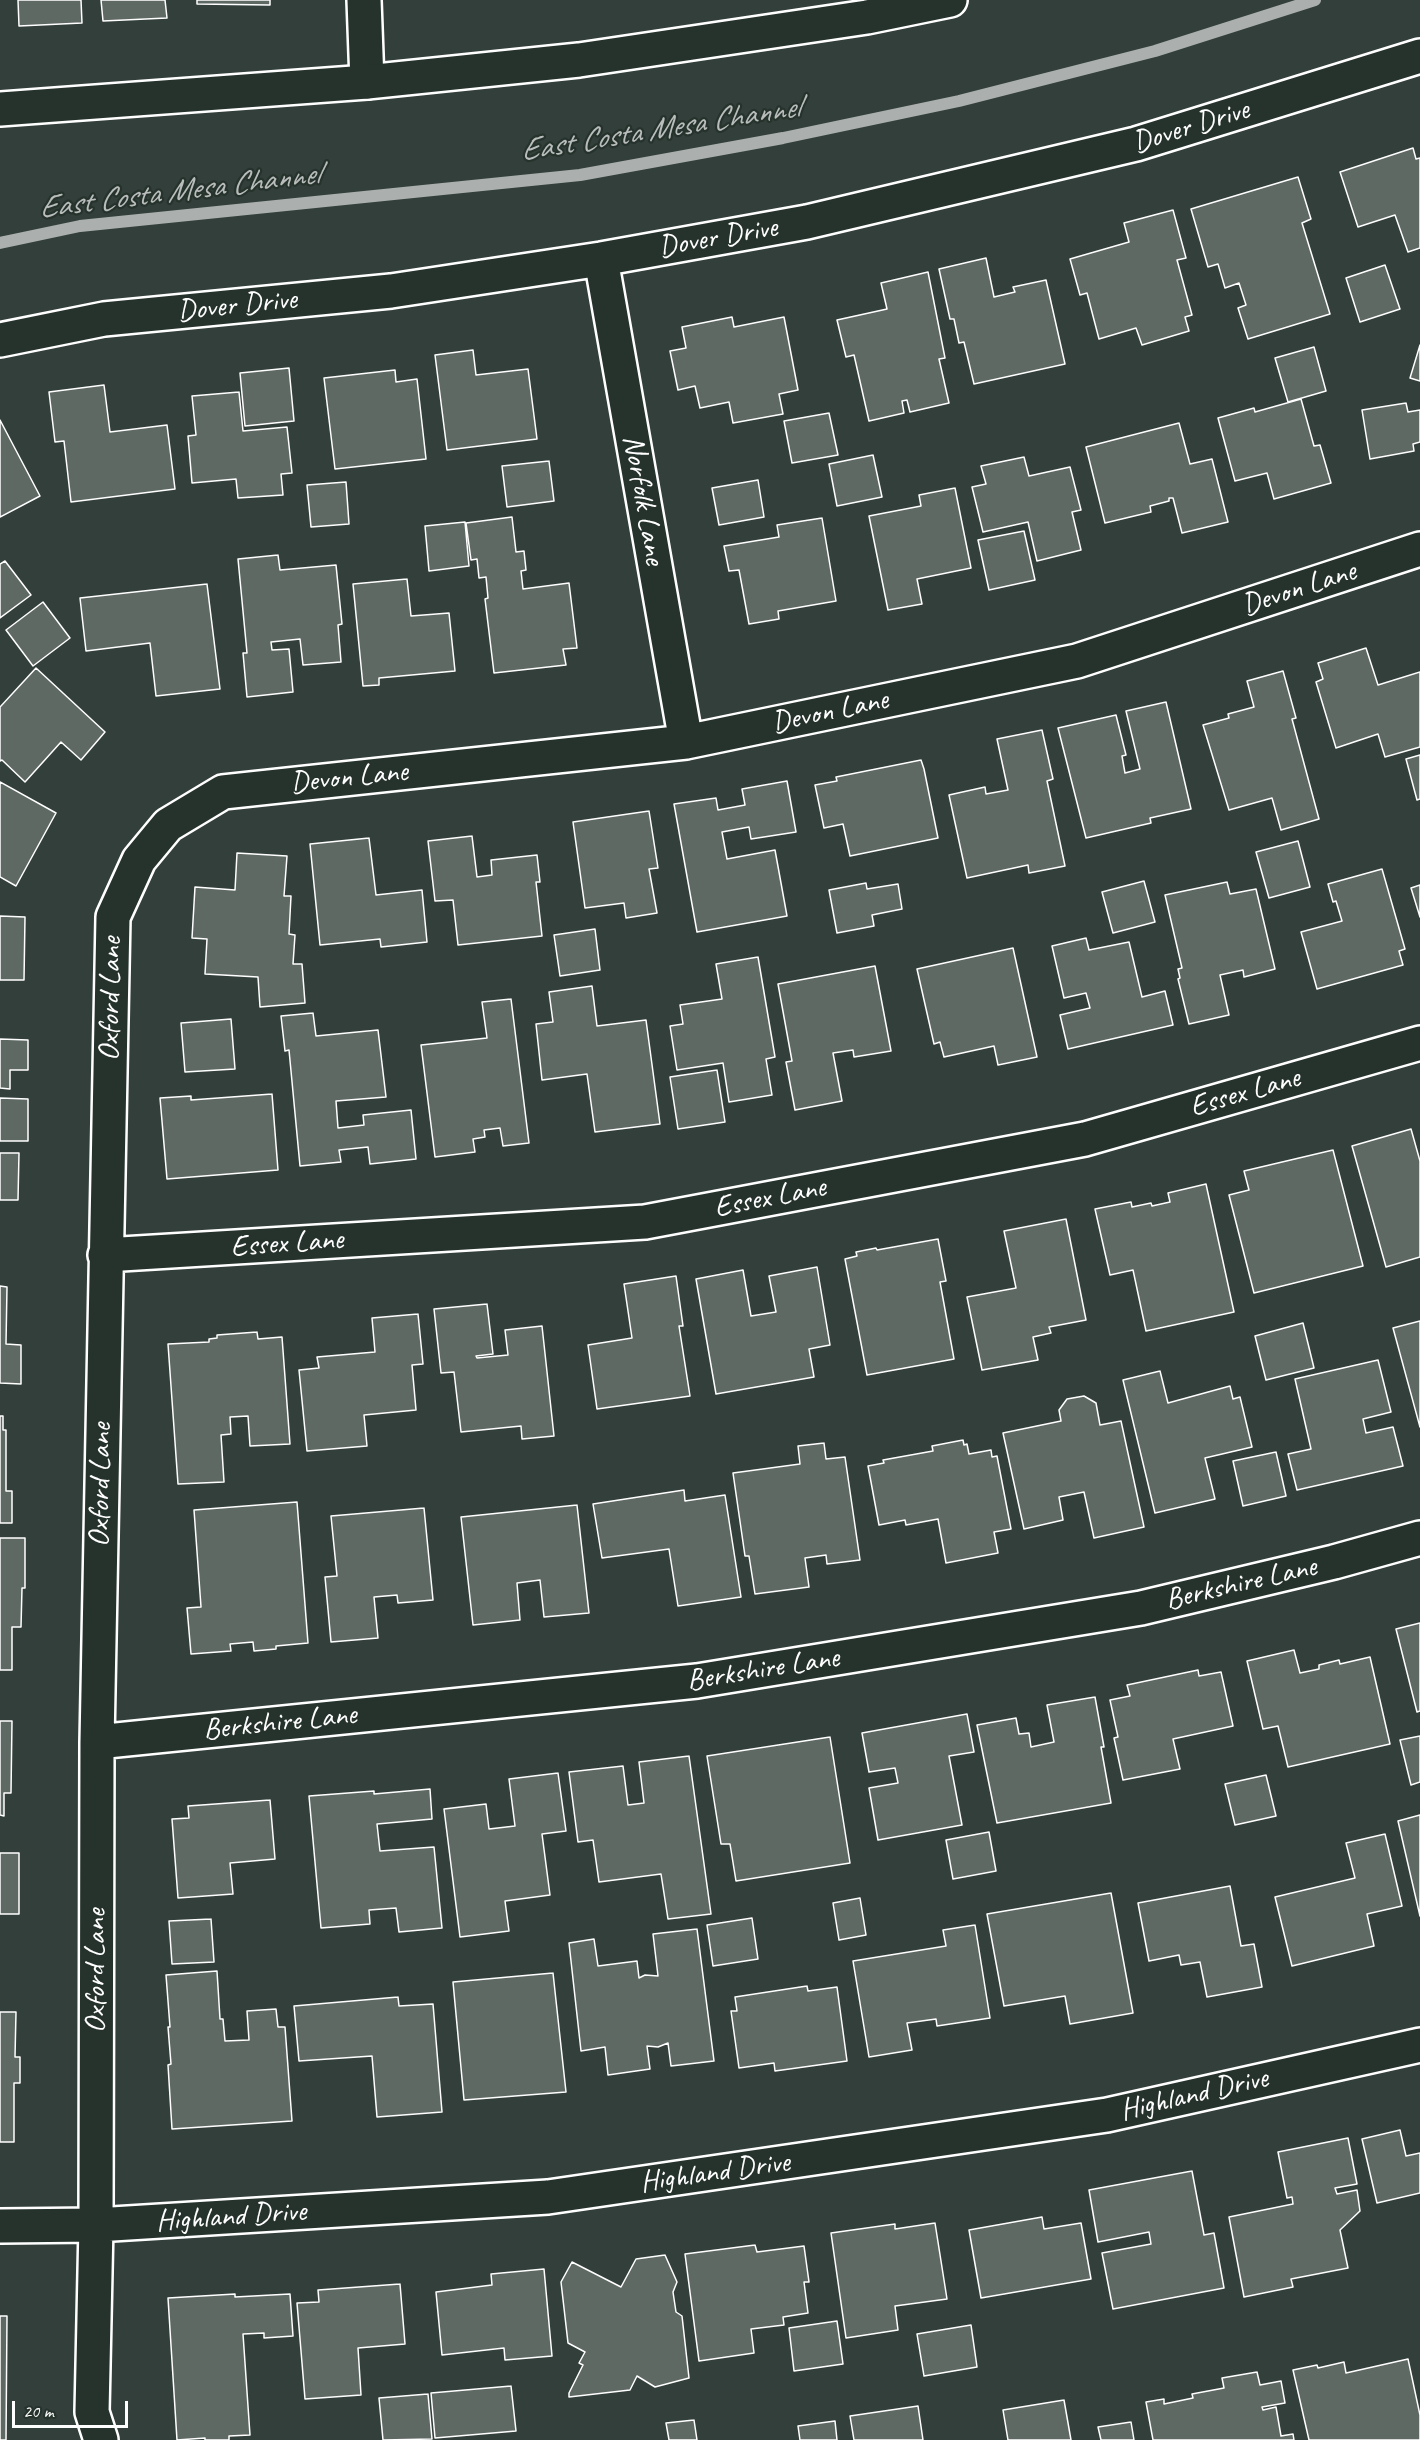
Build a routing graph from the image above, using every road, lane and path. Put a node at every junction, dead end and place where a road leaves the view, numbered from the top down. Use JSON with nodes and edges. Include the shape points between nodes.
{"nodes":[{"id":1,"x":364,"y":0,"type":"edge"},
{"id":2,"x":950,"y":0,"type":"edge"},
{"id":3,"x":866,"y":9,"type":"edge"},
{"id":4,"x":1420,"y":56,"type":"edge"},
{"id":5,"x":367,"y":82,"type":"junction"},
{"id":6,"x":0,"y":109,"type":"edge"},
{"id":7,"x":601,"y":258,"type":"junction"},
{"id":8,"x":0,"y":340,"type":"edge"},
{"id":9,"x":1420,"y":549,"type":"edge"},
{"id":10,"x":686,"y":742,"type":"junction"},
{"id":11,"x":223,"y":792,"type":"joint"},
{"id":12,"x":1420,"y":1043,"type":"edge"},
{"id":13,"x":105,"y":1255,"type":"junction"},
{"id":14,"x":1420,"y":1538,"type":"edge"},
{"id":15,"x":97,"y":1742,"type":"junction"},
{"id":16,"x":1420,"y":2045,"type":"edge"},
{"id":17,"x":96,"y":2225,"type":"junction"},
{"id":18,"x":0,"y":2226,"type":"edge"},
{"id":19,"x":101,"y":2440,"type":"edge"}],
"edges":[{"from":1,"to":5,"type":"street"},
{"from":2,"to":3,"type":"street"},
{"from":3,"to":5,"type":"street","via":[[579,60]]},
{"from":4,"to":7,"type":"street","name":"Dover Drive","via":[[1136,144],[807,222]]},
{"from":5,"to":6,"type":"street"},
{"from":7,"to":8,"type":"street","name":"Dover Drive","via":[[391,291],[104,319]]},
{"from":7,"to":10,"type":"street","name":"Norfolk Lane"},
{"from":9,"to":10,"type":"street","name":"Devon Lane","via":[[1077,662]]},
{"from":10,"to":11,"type":"street","name":"Devon Lane"},
{"from":11,"to":13,"type":"street","name":"Oxford Lane","via":[[168,825],[140,860],[113,917]]},
{"from":12,"to":13,"type":"street","name":"Essex Lane","via":[[1084,1139],[645,1222]]},
{"from":13,"to":15,"type":"street","name":"Oxford Lane"},
{"from":14,"to":15,"type":"street","name":"Berkshire Lane","via":[[1141,1608],[697,1681]]},
{"from":15,"to":17,"type":"street","name":"Oxford Lane"},
{"from":16,"to":17,"type":"street","name":"Highland Drive","via":[[1107,2115],[548,2197]]},
{"from":17,"to":18,"type":"street","name":"Highland Drive"},
{"from":17,"to":19,"type":"street","name":"Oxford Lane","via":[[92,2412]]}]}
